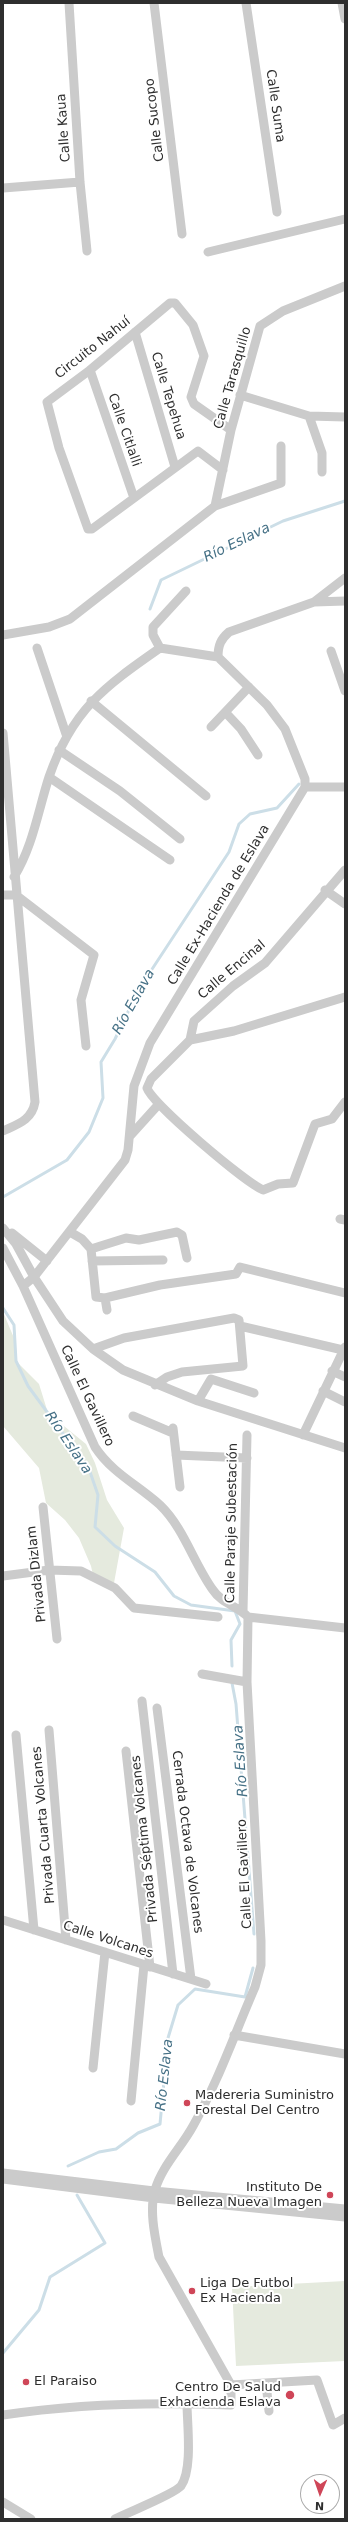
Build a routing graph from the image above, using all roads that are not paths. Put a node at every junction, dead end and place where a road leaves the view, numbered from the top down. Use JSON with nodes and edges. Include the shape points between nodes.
{"nodes":[{"id":1,"x":69,"y":3,"type":"edge"},
{"id":2,"x":154,"y":3,"type":"edge"},
{"id":3,"x":246,"y":3,"type":"edge"},
{"id":4,"x":342,"y":3,"type":"edge"},
{"id":5,"x":345,"y":19,"type":"edge"},
{"id":6,"x":80,"y":182,"type":"junction"},
{"id":7,"x":3,"y":188,"type":"edge"},
{"id":8,"x":277,"y":212,"type":"dead end"},
{"id":9,"x":345,"y":219,"type":"edge"},
{"id":10,"x":182,"y":234,"type":"dead end"},
{"id":11,"x":87,"y":251,"type":"dead end"},
{"id":12,"x":208,"y":252,"type":"dead end"},
{"id":13,"x":345,"y":286,"type":"edge"},
{"id":14,"x":135,"y":332,"type":"junction"},
{"id":15,"x":90,"y":370,"type":"junction"},
{"id":16,"x":240,"y":396,"type":"junction"},
{"id":17,"x":308,"y":416,"type":"junction"},
{"id":18,"x":345,"y":417,"type":"edge"},
{"id":19,"x":231,"y":430,"type":"junction"},
{"id":20,"x":281,"y":446,"type":"dead end"},
{"id":21,"x":175,"y":467,"type":"junction"},
{"id":22,"x":223,"y":470,"type":"junction"},
{"id":23,"x":322,"y":472,"type":"dead end"},
{"id":24,"x":134,"y":498,"type":"junction"},
{"id":25,"x":215,"y":506,"type":"junction"},
{"id":26,"x":345,"y":578,"type":"edge"},
{"id":27,"x":186,"y":591,"type":"dead end"},
{"id":28,"x":345,"y":601,"type":"edge"},
{"id":29,"x":314,"y":602,"type":"junction"},
{"id":30,"x":3,"y":635,"type":"edge"},
{"id":31,"x":37,"y":648,"type":"dead end"},
{"id":32,"x":160,"y":648,"type":"junction"},
{"id":33,"x":331,"y":651,"type":"dead end"},
{"id":34,"x":218,"y":657,"type":"junction"},
{"id":35,"x":249,"y":687,"type":"junction"},
{"id":36,"x":345,"y":692,"type":"edge"},
{"id":37,"x":91,"y":701,"type":"junction"},
{"id":38,"x":226,"y":713,"type":"junction"},
{"id":39,"x":211,"y":727,"type":"dead end"},
{"id":40,"x":3,"y":733,"type":"edge"},
{"id":41,"x":66,"y":734,"type":"junction"},
{"id":42,"x":59,"y":750,"type":"junction"},
{"id":43,"x":258,"y":755,"type":"dead end"},
{"id":44,"x":49,"y":777,"type":"junction"},
{"id":45,"x":305,"y":787,"type":"junction"},
{"id":46,"x":345,"y":787,"type":"edge"},
{"id":47,"x":206,"y":796,"type":"dead end"},
{"id":48,"x":180,"y":839,"type":"dead end"},
{"id":49,"x":170,"y":860,"type":"dead end"},
{"id":50,"x":345,"y":870,"type":"edge"},
{"id":51,"x":14,"y":877,"type":"junction"},
{"id":52,"x":325,"y":890,"type":"junction"},
{"id":53,"x":16,"y":895,"type":"junction"},
{"id":54,"x":3,"y":896,"type":"edge"},
{"id":55,"x":345,"y":904,"type":"edge"},
{"id":56,"x":345,"y":997,"type":"edge"},
{"id":57,"x":190,"y":1040,"type":"junction"},
{"id":58,"x":86,"y":1046,"type":"dead end"},
{"id":59,"x":345,"y":1102,"type":"edge"},
{"id":60,"x":158,"y":1105,"type":"junction"},
{"id":61,"x":3,"y":1131,"type":"edge"},
{"id":62,"x":130,"y":1136,"type":"junction"},
{"id":63,"x":3,"y":1227,"type":"edge"},
{"id":64,"x":70,"y":1232,"type":"junction"},
{"id":65,"x":3,"y":1248,"type":"edge"},
{"id":66,"x":91,"y":1248,"type":"junction"},
{"id":67,"x":187,"y":1258,"type":"dead end"},
{"id":68,"x":162,"y":1260,"type":"dead end"},
{"id":69,"x":47,"y":1261,"type":"junction"},
{"id":70,"x":92,"y":1261,"type":"junction"},
{"id":71,"x":34,"y":1277,"type":"junction"},
{"id":72,"x":23,"y":1286,"type":"junction"},
{"id":73,"x":345,"y":1293,"type":"edge"},
{"id":74,"x":105,"y":1298,"type":"junction"},
{"id":75,"x":107,"y":1310,"type":"dead end"},
{"id":76,"x":240,"y":1324,"type":"junction"},
{"id":77,"x":344,"y":1348,"type":"edge"},
{"id":78,"x":93,"y":1349,"type":"junction"},
{"id":79,"x":332,"y":1371,"type":"junction"},
{"id":80,"x":345,"y":1377,"type":"edge"},
{"id":81,"x":155,"y":1385,"type":"junction"},
{"id":82,"x":323,"y":1391,"type":"junction"},
{"id":83,"x":254,"y":1393,"type":"dead end"},
{"id":84,"x":198,"y":1401,"type":"junction"},
{"id":85,"x":345,"y":1402,"type":"edge"},
{"id":86,"x":133,"y":1416,"type":"dead end"},
{"id":87,"x":247,"y":1435,"type":"dead end"},
{"id":88,"x":303,"y":1435,"type":"junction"},
{"id":89,"x":345,"y":1448,"type":"edge"},
{"id":90,"x":176,"y":1456,"type":"junction"},
{"id":91,"x":247,"y":1458,"type":"junction"},
{"id":92,"x":180,"y":1487,"type":"dead end"},
{"id":93,"x":43,"y":1507,"type":"dead end"},
{"id":94,"x":49,"y":1570,"type":"junction"},
{"id":95,"x":3,"y":1576,"type":"edge"},
{"id":96,"x":246,"y":1614,"type":"junction"},
{"id":97,"x":218,"y":1617,"type":"dead end"},
{"id":98,"x":345,"y":1628,"type":"edge"},
{"id":99,"x":57,"y":1639,"type":"dead end"},
{"id":100,"x":202,"y":1674,"type":"dead end"},
{"id":101,"x":247,"y":1682,"type":"junction"},
{"id":102,"x":142,"y":1701,"type":"dead end"},
{"id":103,"x":156,"y":1708,"type":"dead end"},
{"id":104,"x":49,"y":1730,"type":"dead end"},
{"id":105,"x":16,"y":1735,"type":"dead end"},
{"id":106,"x":126,"y":1751,"type":"dead end"},
{"id":107,"x":3,"y":1920,"type":"edge"},
{"id":108,"x":34,"y":1930,"type":"junction"},
{"id":109,"x":66,"y":1940,"type":"junction"},
{"id":110,"x":105,"y":1952,"type":"junction"},
{"id":111,"x":147,"y":1966,"type":"junction"},
{"id":112,"x":173,"y":1974,"type":"junction"},
{"id":113,"x":191,"y":1980,"type":"junction"},
{"id":114,"x":206,"y":1984,"type":"dead end"},
{"id":115,"x":234,"y":2036,"type":"junction"},
{"id":116,"x":345,"y":2054,"type":"edge"},
{"id":117,"x":93,"y":2068,"type":"dead end"},
{"id":118,"x":131,"y":2101,"type":"dead end"},
{"id":119,"x":3,"y":2173,"type":"edge"},
{"id":120,"x":3,"y":2180,"type":"edge"},
{"id":121,"x":154,"y":2195,"type":"junction"},
{"id":122,"x":345,"y":2210,"type":"edge"},
{"id":123,"x":345,"y":2217,"type":"edge"},
{"id":124,"x":266,"y":2383,"type":"junction"},
{"id":125,"x":231,"y":2386,"type":"junction"},
{"id":126,"x":187,"y":2403,"type":"junction"},
{"id":127,"x":269,"y":2411,"type":"dead end"},
{"id":128,"x":3,"y":2415,"type":"edge"},
{"id":129,"x":345,"y":2418,"type":"edge"},
{"id":130,"x":3,"y":2502,"type":"edge"},
{"id":131,"x":31,"y":2519,"type":"edge"},
{"id":132,"x":115,"y":2519,"type":"edge"}],
"edges":[{"from":1,"to":6,"type":"street","name":"Calle Kaua"},
{"from":2,"to":10,"type":"street","name":"Calle Sucopo"},
{"from":3,"to":8,"type":"street","name":"Calle Suma"},
{"from":4,"to":5,"type":"street"},
{"from":6,"to":7,"type":"street"},
{"from":6,"to":11,"type":"street","name":"Calle Kaua"},
{"from":9,"to":12,"type":"street"},
{"from":13,"to":16,"type":"street","name":"Calle Tarasquillo","via":[[283,311],[260,326]]},
{"from":14,"to":15,"type":"street","name":"Circuito Nahuí"},
{"from":14,"to":19,"type":"street","name":"Circuito Nahuí","via":[[170,303],[179,306],[193,325],[204,356],[191,397],[194,404]]},
{"from":14,"to":21,"type":"street","name":"Calle Tepehua"},
{"from":15,"to":24,"type":"street","name":"Calle Citlalli"},
{"from":15,"to":24,"type":"street","name":"Circuito Nahuí","via":[[49,398],[46,406],[88,529],[92,529]]},
{"from":16,"to":17,"type":"street"},
{"from":16,"to":19,"type":"street","name":"Calle Tarasquillo"},
{"from":17,"to":18,"type":"street"},
{"from":17,"to":23,"type":"street","via":[[322,452]]},
{"from":19,"to":22,"type":"street","name":"Calle Tarasquillo"},
{"from":20,"to":25,"type":"street","via":[[281,483]]},
{"from":21,"to":22,"type":"street","name":"Circuito Nahuí","via":[[198,451]]},
{"from":21,"to":24,"type":"street","name":"Circuito Nahuí"},
{"from":22,"to":25,"type":"street","name":"Calle Tarasquillo"},
{"from":25,"to":30,"type":"street","via":[[70,619],[49,627]]},
{"from":26,"to":29,"type":"street"},
{"from":27,"to":32,"type":"street","via":[[153,627],[153,635]]},
{"from":28,"to":29,"type":"street"},
{"from":29,"to":34,"type":"street","via":[[230,632],[222,638]]},
{"from":31,"to":41,"type":"street"},
{"from":32,"to":34,"type":"street"},
{"from":32,"to":37,"type":"street","via":[[120,676]]},
{"from":33,"to":36,"type":"street"},
{"from":34,"to":35,"type":"street"},
{"from":35,"to":38,"type":"street"},
{"from":35,"to":45,"type":"street","via":[[285,729],[305,779]]},
{"from":37,"to":41,"type":"street"},
{"from":37,"to":47,"type":"street"},
{"from":38,"to":39,"type":"street"},
{"from":38,"to":43,"type":"street"},
{"from":40,"to":51,"type":"street"},
{"from":41,"to":42,"type":"street"},
{"from":42,"to":44,"type":"street"},
{"from":42,"to":48,"type":"street","via":[[120,791]]},
{"from":44,"to":49,"type":"street"},
{"from":44,"to":51,"type":"street","via":[[25,860]]},
{"from":45,"to":46,"type":"street"},
{"from":45,"to":62,"type":"street","name":"Calle Ex-Hacienda de Eslava","via":[[150,1043],[134,1086]]},
{"from":50,"to":52,"type":"street","name":"Calle Encinal"},
{"from":51,"to":53,"type":"street"},
{"from":52,"to":55,"type":"street"},
{"from":52,"to":57,"type":"street","name":"Calle Encinal","via":[[265,963],[233,986],[194,1021]]},
{"from":53,"to":54,"type":"street"},
{"from":53,"to":58,"type":"street","via":[[94,955],[81,1000]]},
{"from":53,"to":61,"type":"street","via":[[35,1102],[28,1119]]},
{"from":56,"to":57,"type":"street","via":[[234,1031]]},
{"from":57,"to":60,"type":"street","via":[[148,1083],[149,1093]]},
{"from":59,"to":60,"type":"street","via":[[334,1118],[315,1124],[293,1183],[278,1184],[263,1190],[198,1140]]},
{"from":60,"to":62,"type":"street"},
{"from":62,"to":64,"type":"street","name":"Calle Ex-Hacienda de Eslava","via":[[125,1160]]},
{"from":63,"to":69,"type":"street"},
{"from":63,"to":71,"type":"street","via":[[16,1244]]},
{"from":64,"to":66,"type":"street"},
{"from":64,"to":69,"type":"street","name":"Calle Ex-Hacienda de Eslava"},
{"from":65,"to":72,"type":"street","name":"Calle El Gavillero"},
{"from":66,"to":67,"type":"street","via":[[126,1238],[139,1240],[177,1232],[182,1235]]},
{"from":66,"to":70,"type":"street"},
{"from":68,"to":70,"type":"street"},
{"from":69,"to":71,"type":"street","name":"Calle Ex-Hacienda de Eslava"},
{"from":70,"to":74,"type":"street","via":[[94,1295]]},
{"from":71,"to":72,"type":"street","name":"Calle Ex-Hacienda de Eslava"},
{"from":71,"to":78,"type":"street","via":[[63,1321]]},
{"from":72,"to":96,"type":"street","name":"Calle El Gavillero","via":[[92,1440],[104,1460],[114,1471],[160,1505],[172,1520],[214,1592],[226,1604]]},
{"from":73,"to":74,"type":"street","via":[[240,1267],[236,1274],[160,1285]]},
{"from":74,"to":75,"type":"street"},
{"from":76,"to":77,"type":"street"},
{"from":76,"to":78,"type":"street","via":[[234,1318],[131,1336]]},
{"from":76,"to":81,"type":"street","via":[[245,1364],[241,1368],[182,1372],[167,1377]]},
{"from":77,"to":79,"type":"street"},
{"from":78,"to":81,"type":"street","via":[[123,1370]]},
{"from":79,"to":80,"type":"street"},
{"from":79,"to":82,"type":"street"},
{"from":81,"to":84,"type":"street"},
{"from":82,"to":85,"type":"street"},
{"from":82,"to":88,"type":"street"},
{"from":83,"to":84,"type":"street","via":[[212,1379]]},
{"from":84,"to":88,"type":"street"},
{"from":86,"to":90,"type":"street","via":[[173,1431]]},
{"from":87,"to":91,"type":"street","name":"Calle Paraje Subestación"},
{"from":88,"to":89,"type":"street"},
{"from":90,"to":91,"type":"street"},
{"from":90,"to":92,"type":"street"},
{"from":91,"to":96,"type":"street","name":"Calle Paraje Subestación"},
{"from":93,"to":94,"type":"street","name":"Privada Dizlam"},
{"from":94,"to":95,"type":"street"},
{"from":94,"to":97,"type":"street","via":[[81,1571],[115,1588],[134,1608]]},
{"from":94,"to":99,"type":"street","name":"Privada Dizlam"},
{"from":96,"to":98,"type":"street"},
{"from":96,"to":101,"type":"street","name":"Calle El Gavillero"},
{"from":100,"to":101,"type":"street"},
{"from":101,"to":115,"type":"street","name":"Calle El Gavillero","via":[[260,1903],[261,1965],[255,1987]]},
{"from":102,"to":112,"type":"street","name":"Privada Séptima Volcanes"},
{"from":103,"to":113,"type":"street","name":"Cerrada Octava de Volcanes"},
{"from":104,"to":109,"type":"street","name":"Privada Cuarta Volcanes"},
{"from":105,"to":108,"type":"street"},
{"from":106,"to":111,"type":"street"},
{"from":107,"to":108,"type":"street","name":"Calle Volcanes"},
{"from":108,"to":109,"type":"street","name":"Calle Volcanes"},
{"from":109,"to":110,"type":"street","name":"Calle Volcanes"},
{"from":110,"to":111,"type":"street","name":"Calle Volcanes"},
{"from":110,"to":117,"type":"street"},
{"from":111,"to":112,"type":"street","name":"Calle Volcanes"},
{"from":111,"to":118,"type":"street"},
{"from":112,"to":113,"type":"street","name":"Calle Volcanes"},
{"from":113,"to":114,"type":"street","name":"Calle Volcanes"},
{"from":115,"to":116,"type":"street"},
{"from":115,"to":121,"type":"street","name":"Calle El Gavillero","via":[[194,2124],[167,2164]]},
{"from":119,"to":121,"type":"street"},
{"from":120,"to":121,"type":"street"},
{"from":121,"to":122,"type":"street"},
{"from":121,"to":123,"type":"street"},
{"from":121,"to":125,"type":"street","via":[[155,2237],[159,2257]]},
{"from":124,"to":125,"type":"street"},
{"from":124,"to":127,"type":"street"},
{"from":124,"to":129,"type":"street","via":[[317,2380],[333,2425]]},
{"from":125,"to":126,"type":"street","via":[[231,2405]]},
{"from":126,"to":128,"type":"street","via":[[36,2410]]},
{"from":126,"to":132,"type":"street","via":[[188,2456],[186,2476],[180,2486],[172,2493]]},
{"from":130,"to":131,"type":"street"}]}
